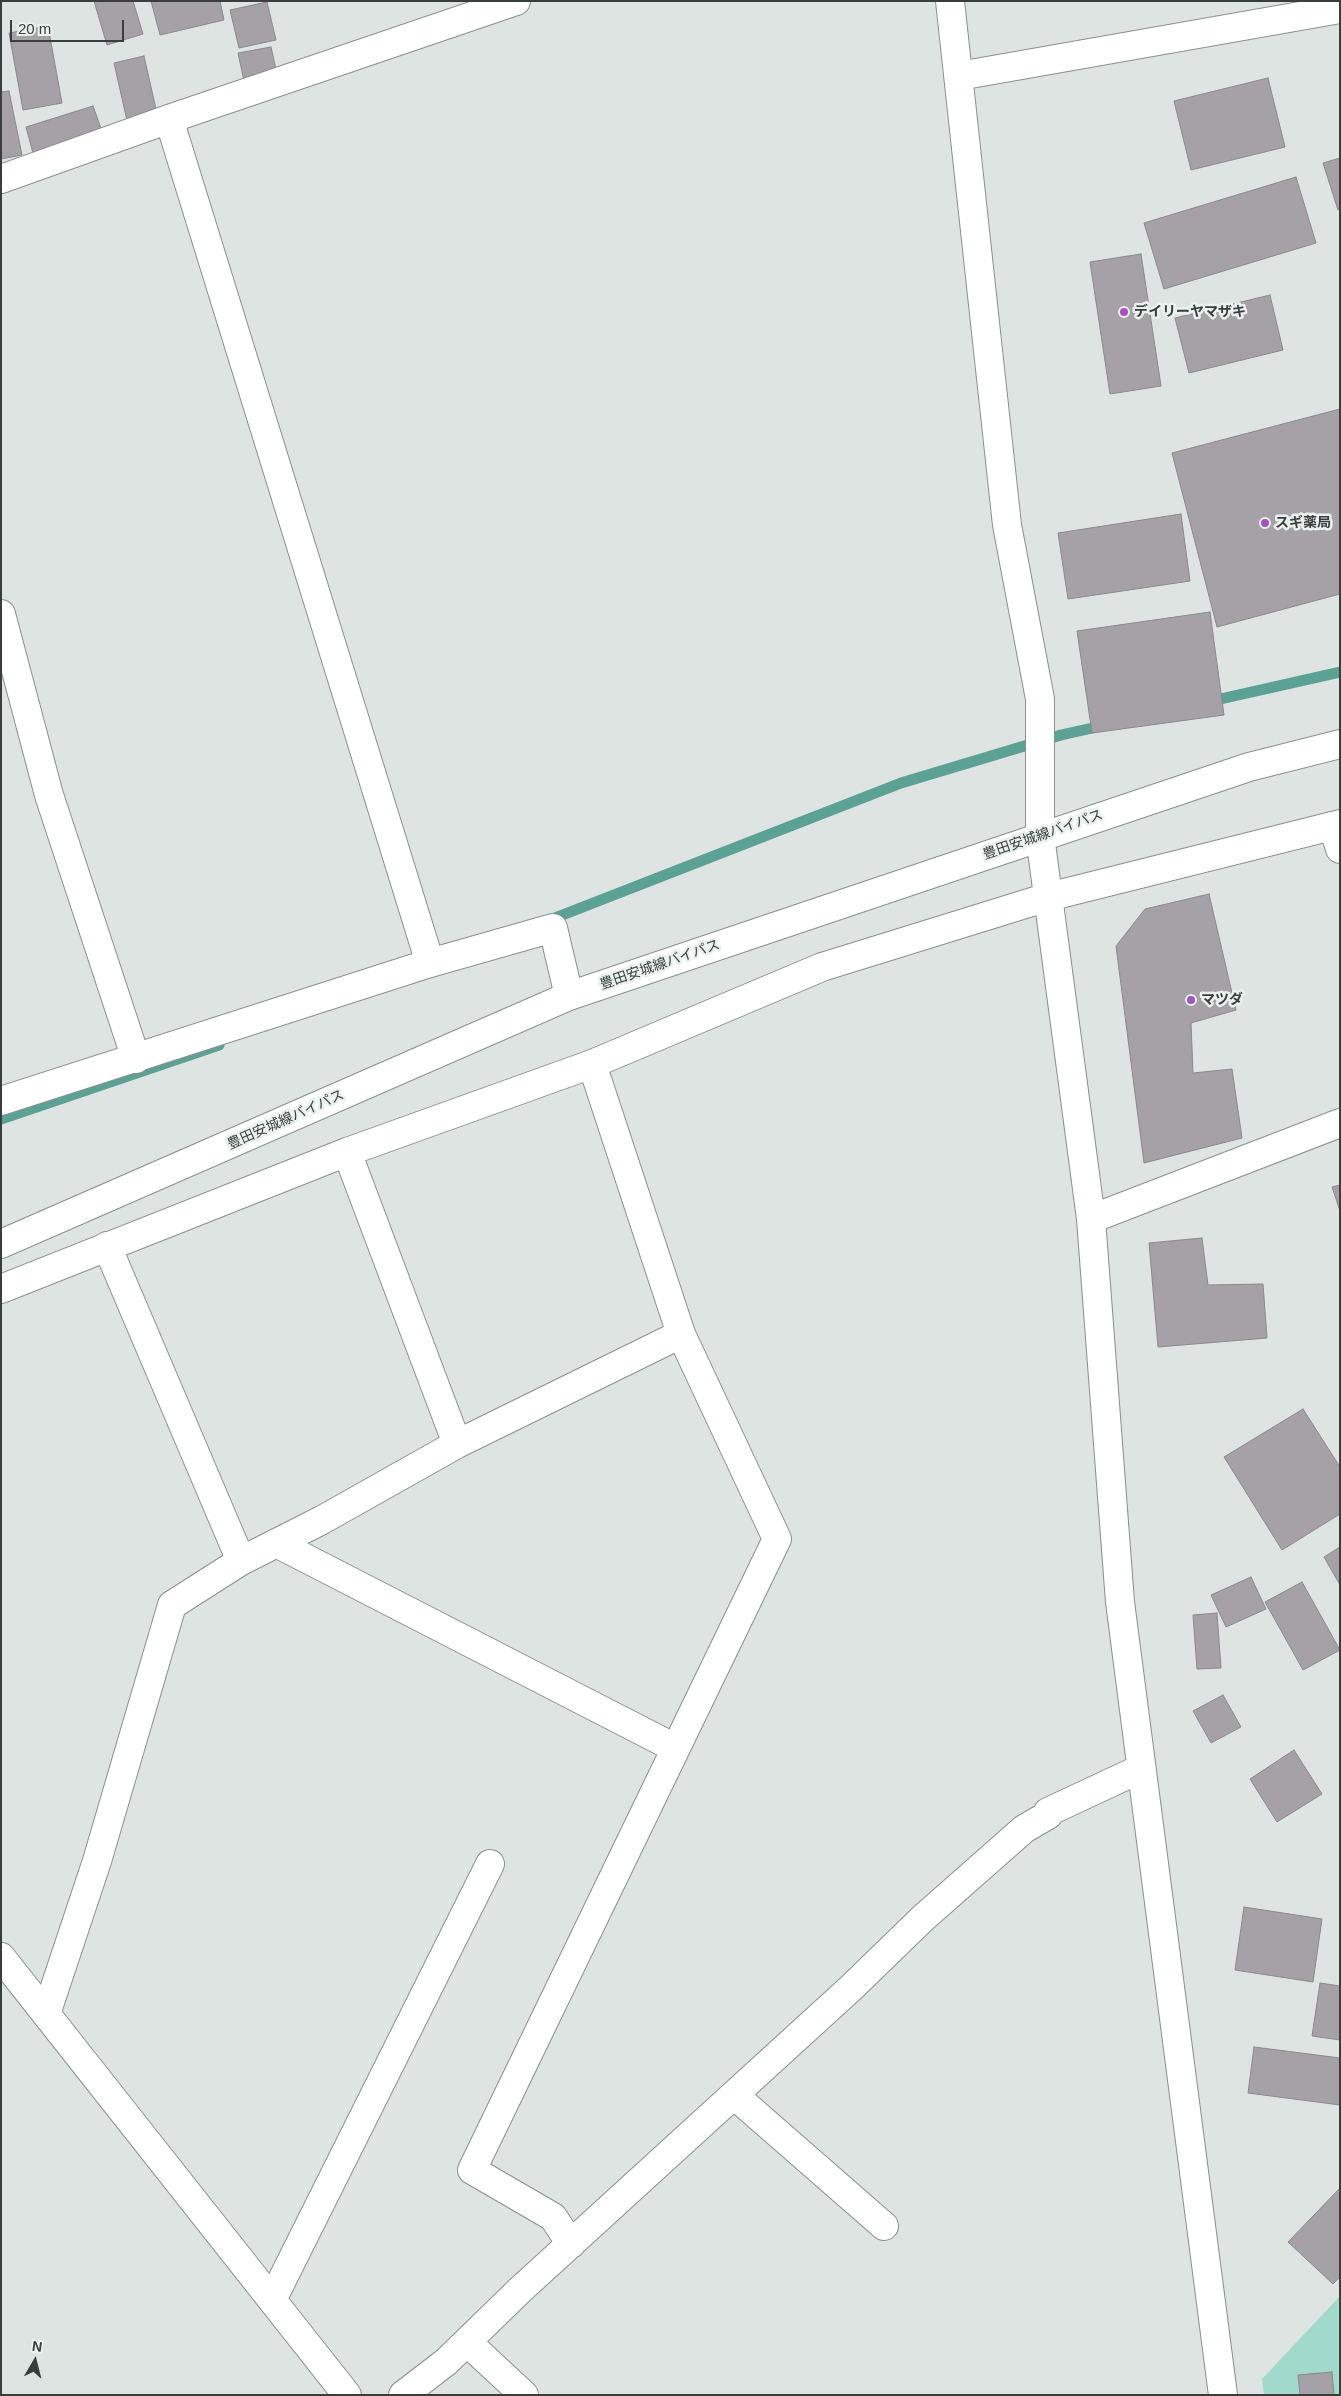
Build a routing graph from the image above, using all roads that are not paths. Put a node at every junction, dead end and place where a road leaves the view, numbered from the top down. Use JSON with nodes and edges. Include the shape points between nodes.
{"nodes":[{"id":1,"x":516,"y":1,"type":"edge"},
{"id":2,"x":950,"y":1,"type":"edge"},
{"id":3,"x":1340,"y":9,"type":"edge"},
{"id":4,"x":959,"y":76,"type":"junction"},
{"id":5,"x":169,"y":118,"type":"junction"},
{"id":6,"x":1,"y":179,"type":"edge"},
{"id":7,"x":1,"y":614,"type":"edge"},
{"id":8,"x":1340,"y":744,"type":"edge"},
{"id":9,"x":1337,"y":833,"type":"edge"},
{"id":10,"x":1040,"y":836,"type":"junction"},
{"id":11,"x":1048,"y":897,"type":"junction"},
{"id":12,"x":430,"y":963,"type":"junction"},
{"id":13,"x":569,"y":996,"type":"junction"},
{"id":14,"x":136,"y":1059,"type":"junction"},
{"id":15,"x":592,"y":1064,"type":"junction"},
{"id":16,"x":1,"y":1101,"type":"edge"},
{"id":17,"x":1340,"y":1123,"type":"edge"},
{"id":18,"x":346,"y":1152,"type":"junction"},
{"id":19,"x":1091,"y":1219,"type":"junction"},
{"id":20,"x":1,"y":1244,"type":"edge"},
{"id":21,"x":108,"y":1246,"type":"junction"},
{"id":22,"x":1,"y":1289,"type":"edge"},
{"id":23,"x":681,"y":1334,"type":"junction"},
{"id":24,"x":457,"y":1444,"type":"junction"},
{"id":25,"x":276,"y":1543,"type":"junction"},
{"id":26,"x":241,"y":1561,"type":"junction"},
{"id":27,"x":675,"y":1748,"type":"junction"},
{"id":28,"x":1140,"y":1769,"type":"junction"},
{"id":29,"x":490,"y":1864,"type":"dead end"},
{"id":30,"x":1,"y":1957,"type":"edge"},
{"id":31,"x":46,"y":2014,"type":"junction"},
{"id":32,"x":734,"y":2095,"type":"junction"},
{"id":33,"x":884,"y":2226,"type":"dead end"},
{"id":34,"x":571,"y":2244,"type":"junction"},
{"id":35,"x":272,"y":2300,"type":"junction"},
{"id":36,"x":467,"y":2342,"type":"junction"},
{"id":37,"x":347,"y":2395,"type":"edge"},
{"id":38,"x":403,"y":2395,"type":"edge"},
{"id":39,"x":524,"y":2395,"type":"edge"},
{"id":40,"x":1223,"y":2395,"type":"edge"}],
"edges":[{"from":1,"to":5,"type":"street"},
{"from":2,"to":4,"type":"street"},
{"from":3,"to":4,"type":"street"},
{"from":4,"to":10,"type":"street","via":[[1007,526],[1040,700]]},
{"from":5,"to":6,"type":"street"},
{"from":5,"to":12,"type":"street"},
{"from":7,"to":14,"type":"street","via":[[49,795]]},
{"from":8,"to":10,"type":"street","name":"豊田安城線バイパス","via":[[1249,767]]},
{"from":9,"to":11,"type":"street"},
{"from":10,"to":11,"type":"street"},
{"from":10,"to":13,"type":"street","name":"豊田安城線バイパス"},
{"from":11,"to":15,"type":"street","via":[[822,967]]},
{"from":11,"to":19,"type":"street"},
{"from":12,"to":13,"type":"street","via":[[553,928]]},
{"from":12,"to":14,"type":"street"},
{"from":13,"to":20,"type":"street","name":"豊田安城線バイパス"},
{"from":14,"to":16,"type":"street"},
{"from":15,"to":18,"type":"street"},
{"from":15,"to":23,"type":"street"},
{"from":17,"to":19,"type":"street"},
{"from":18,"to":21,"type":"street"},
{"from":18,"to":24,"type":"street"},
{"from":19,"to":28,"type":"street","via":[[1120,1602]]},
{"from":21,"to":22,"type":"street"},
{"from":21,"to":26,"type":"street"},
{"from":23,"to":24,"type":"street"},
{"from":23,"to":27,"type":"street","via":[[777,1539]]},
{"from":24,"to":25,"type":"street"},
{"from":25,"to":26,"type":"street"},
{"from":25,"to":27,"type":"street"},
{"from":26,"to":31,"type":"street","via":[[172,1605],[97,1860]]},
{"from":27,"to":34,"type":"street","via":[[472,2170],[553,2217]]},
{"from":28,"to":32,"type":"street","via":[[1048,1812],[1024,1829],[922,1919],[852,1988]]},
{"from":28,"to":40,"type":"street"},
{"from":29,"to":35,"type":"street"},
{"from":30,"to":31,"type":"street"},
{"from":31,"to":35,"type":"street"},
{"from":32,"to":33,"type":"street"},
{"from":32,"to":34,"type":"street"},
{"from":34,"to":36,"type":"street"},
{"from":35,"to":37,"type":"street"},
{"from":36,"to":38,"type":"street"},
{"from":36,"to":39,"type":"street"}]}
